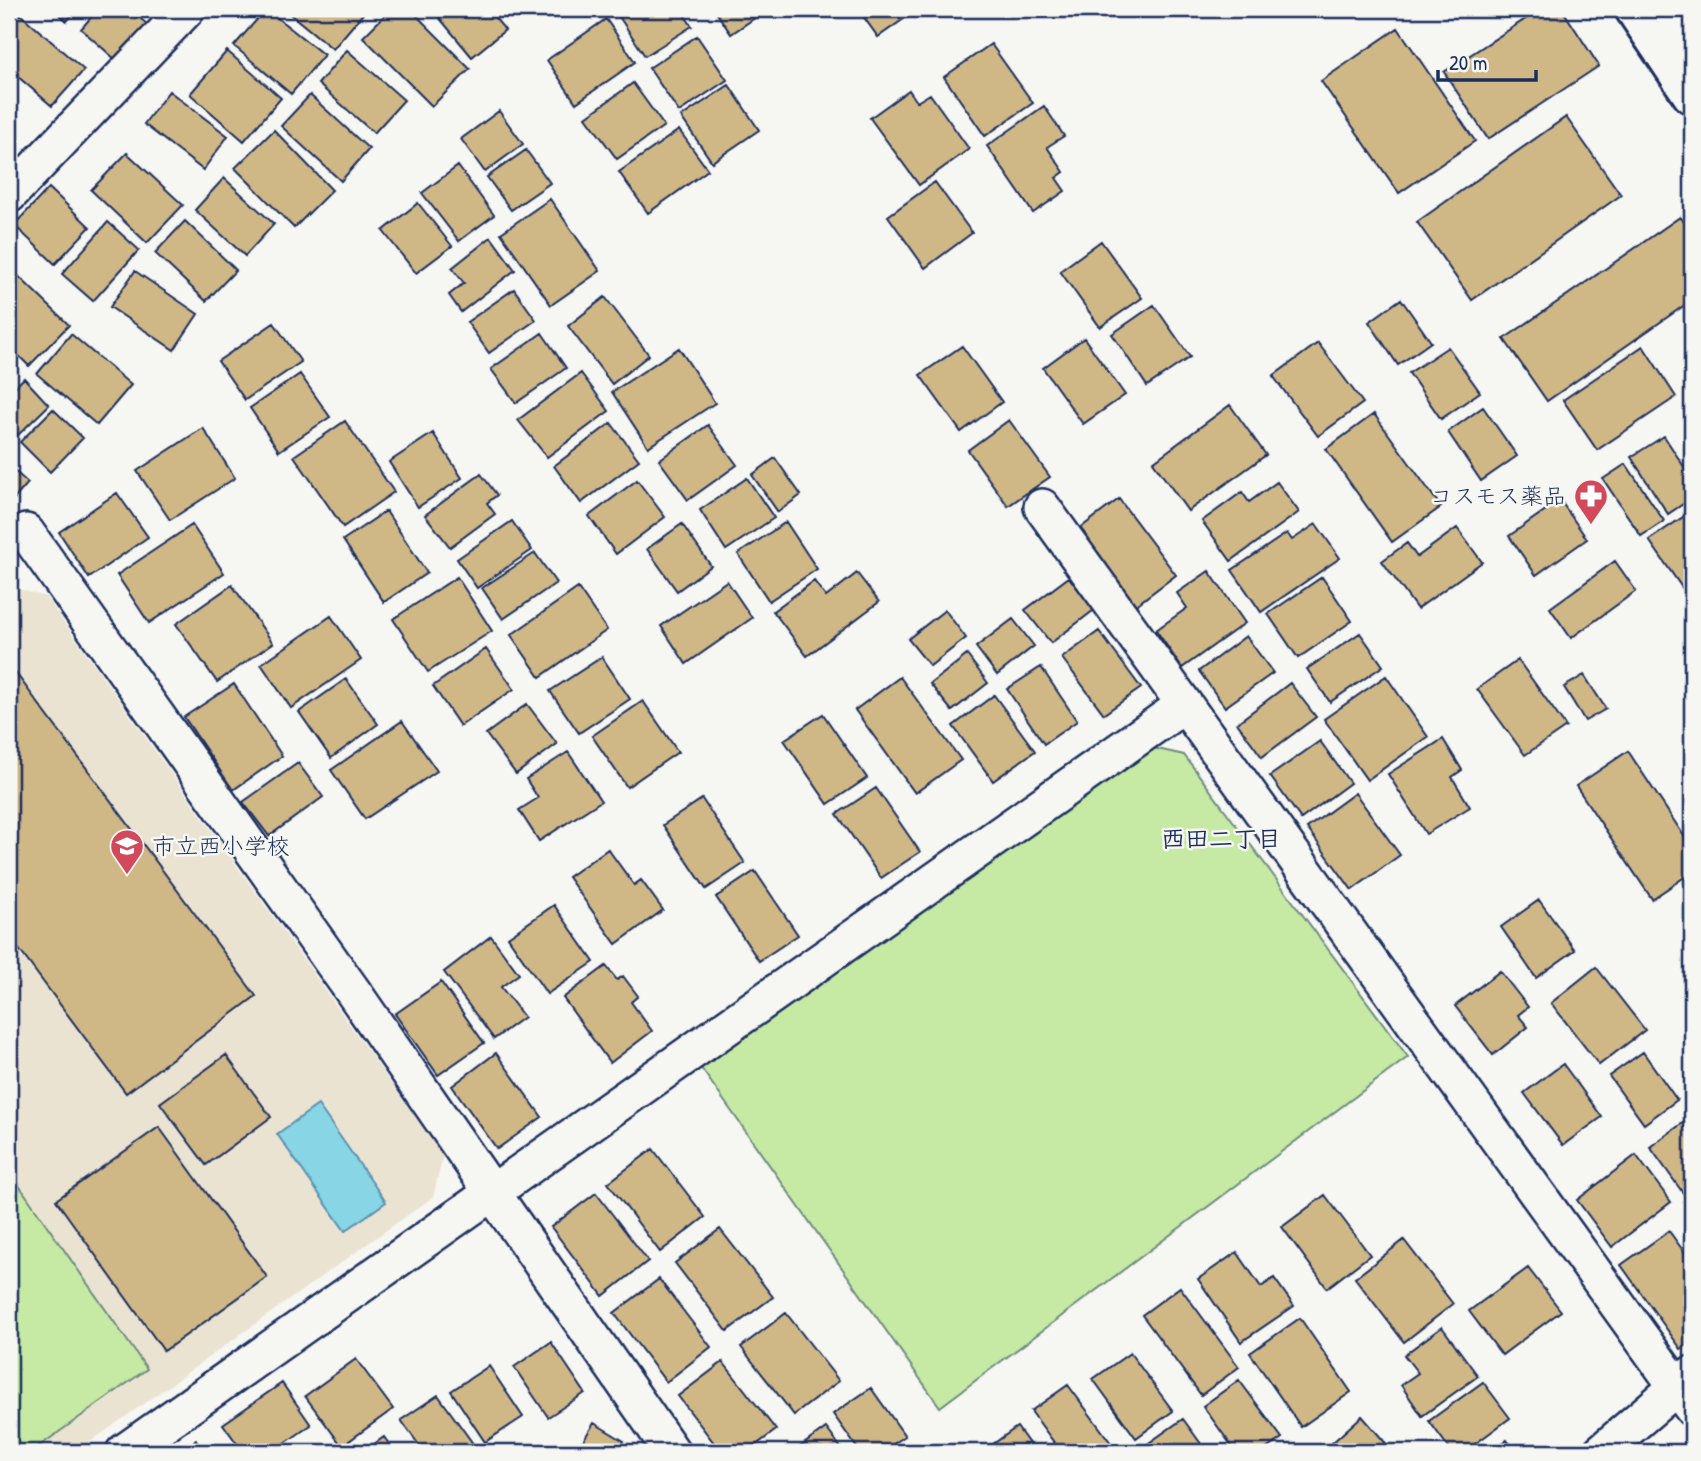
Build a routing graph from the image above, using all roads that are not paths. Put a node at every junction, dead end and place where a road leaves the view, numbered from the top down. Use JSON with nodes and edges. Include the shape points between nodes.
{"nodes":[{"id":1,"x":187,"y":9,"type":"edge"},
{"id":2,"x":1635,"y":9,"type":"edge"},
{"id":3,"x":1669,"y":9,"type":"edge"},
{"id":4,"x":1692,"y":44,"type":"edge"},
{"id":5,"x":1692,"y":94,"type":"edge"},
{"id":6,"x":9,"y":195,"type":"edge"},
{"id":7,"x":1042,"y":507,"type":"dead end"},
{"id":8,"x":26,"y":532,"type":"dead end"},
{"id":9,"x":1184,"y":705,"type":"junction"},
{"id":10,"x":491,"y":1191,"type":"junction"},
{"id":11,"x":1687,"y":1389,"type":"edge"},
{"id":12,"x":124,"y":1452,"type":"edge"},
{"id":13,"x":672,"y":1452,"type":"edge"},
{"id":14,"x":1601,"y":1452,"type":"edge"}],
"edges":[{"from":1,"to":6,"type":"street"},
{"from":2,"to":5,"type":"main road"},
{"from":3,"to":4,"type":"main road"},
{"from":7,"to":9,"type":"street"},
{"from":8,"to":10,"type":"street"},
{"from":9,"to":10,"type":"street"},
{"from":9,"to":11,"type":"street"},
{"from":10,"to":12,"type":"street"},
{"from":10,"to":13,"type":"street"},
{"from":11,"to":14,"type":"street"}]}
